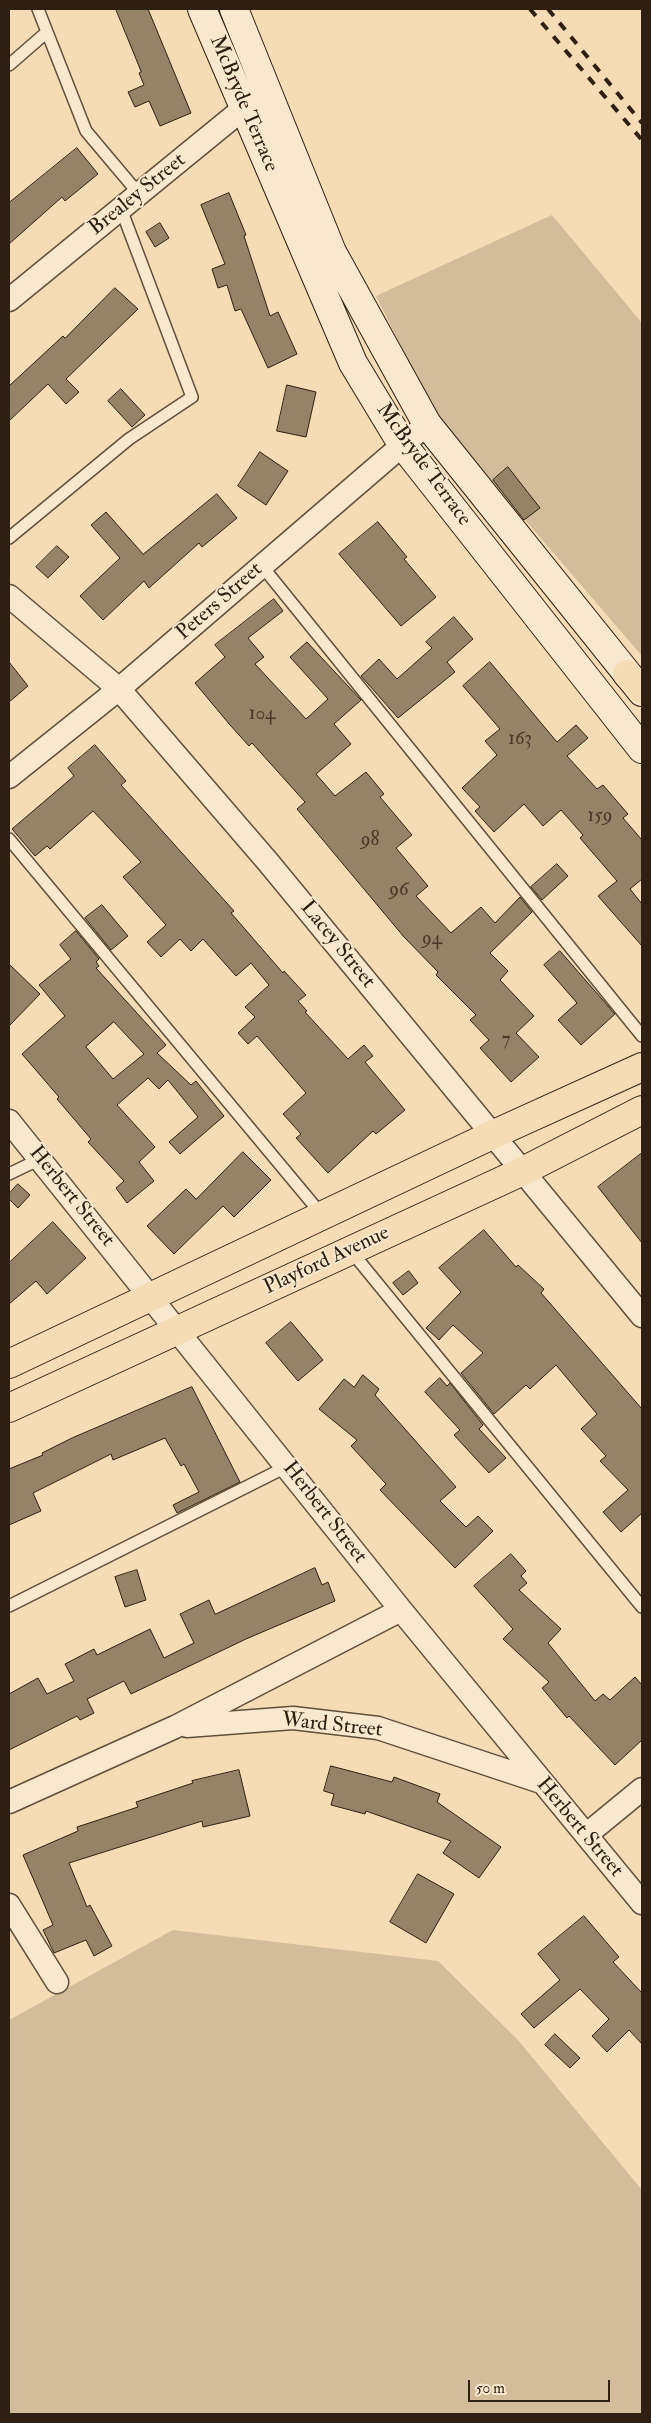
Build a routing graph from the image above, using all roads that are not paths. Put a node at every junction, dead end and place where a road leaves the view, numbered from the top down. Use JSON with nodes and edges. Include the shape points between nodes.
{"nodes":[{"id":1,"x":38,"y":9,"type":"edge"},
{"id":2,"x":202,"y":9,"type":"edge"},
{"id":3,"x":234,"y":9,"type":"edge"},
{"id":4,"x":47,"y":32,"type":"junction"},
{"id":5,"x":9,"y":65,"type":"edge"},
{"id":6,"x":271,"y":99,"type":"junction"},
{"id":7,"x":244,"y":108,"type":"junction"},
{"id":8,"x":139,"y":194,"type":"junction"},
{"id":9,"x":121,"y":209,"type":"junction"},
{"id":10,"x":9,"y":300,"type":"edge"},
{"id":11,"x":427,"y":424,"type":"junction"},
{"id":12,"x":402,"y":444,"type":"junction"},
{"id":13,"x":9,"y":538,"type":"edge"},
{"id":14,"x":262,"y":566,"type":"junction"},
{"id":15,"x":9,"y":596,"type":"edge"},
{"id":16,"x":598,"y":636,"type":"junction"},
{"id":17,"x":637,"y":685,"type":"edge"},
{"id":18,"x":119,"y":689,"type":"junction"},
{"id":19,"x":638,"y":744,"type":"edge"},
{"id":20,"x":9,"y":776,"type":"edge"},
{"id":21,"x":9,"y":839,"type":"edge"},
{"id":22,"x":642,"y":1036,"type":"edge"},
{"id":23,"x":642,"y":1067,"type":"edge"},
{"id":24,"x":642,"y":1110,"type":"edge"},
{"id":25,"x":9,"y":1121,"type":"edge"},
{"id":26,"x":492,"y":1135,"type":"junction"},
{"id":27,"x":40,"y":1159,"type":"junction"},
{"id":28,"x":523,"y":1171,"type":"junction"},
{"id":29,"x":9,"y":1174,"type":"edge"},
{"id":30,"x":322,"y":1215,"type":"junction"},
{"id":31,"x":350,"y":1250,"type":"junction"},
{"id":32,"x":150,"y":1296,"type":"junction"},
{"id":33,"x":642,"y":1316,"type":"edge"},
{"id":34,"x":175,"y":1330,"type":"junction"},
{"id":35,"x":9,"y":1364,"type":"edge"},
{"id":36,"x":9,"y":1408,"type":"edge"},
{"id":37,"x":288,"y":1466,"type":"junction"},
{"id":38,"x":9,"y":1606,"type":"edge"},
{"id":39,"x":642,"y":1607,"type":"edge"},
{"id":40,"x":401,"y":1610,"type":"junction"},
{"id":41,"x":175,"y":1728,"type":"junction"},
{"id":42,"x":541,"y":1782,"type":"junction"},
{"id":43,"x":642,"y":1789,"type":"edge"},
{"id":44,"x":9,"y":1802,"type":"edge"},
{"id":45,"x":586,"y":1835,"type":"junction"},
{"id":46,"x":642,"y":1903,"type":"edge"},
{"id":47,"x":9,"y":1905,"type":"edge"},
{"id":48,"x":56,"y":1982,"type":"dead end"}],
"edges":[{"from":1,"to":4,"type":"lane"},
{"from":2,"to":7,"type":"main road","name":"McBryde Terrace"},
{"from":3,"to":6,"type":"main road","name":"McBryde Terrace"},
{"from":4,"to":5,"type":"lane"},
{"from":4,"to":8,"type":"lane","via":[[86,131]]},
{"from":6,"to":7,"type":"street","name":"Brealey Street"},
{"from":6,"to":11,"type":"main road","name":"McBryde Terrace","via":[[332,252]]},
{"from":7,"to":8,"type":"street","name":"Brealey Street"},
{"from":7,"to":12,"type":"main road","name":"McBryde Terrace","via":[[353,363]]},
{"from":8,"to":9,"type":"street","name":"Brealey Street"},
{"from":9,"to":10,"type":"street","name":"Brealey Street"},
{"from":9,"to":13,"type":"lane","via":[[192,397],[129,439]]},
{"from":11,"to":12,"type":"street","name":"Peters Street"},
{"from":11,"to":16,"type":"main road","name":"McBryde Terrace"},
{"from":12,"to":14,"type":"street","name":"Peters Street"},
{"from":12,"to":19,"type":"main road","name":"McBryde Terrace"},
{"from":14,"to":18,"type":"street","name":"Peters Street"},
{"from":14,"to":22,"type":"lane"},
{"from":15,"to":18,"type":"street","name":"Lacey Street"},
{"from":16,"to":17,"type":"main road","name":"McBryde Terrace"},
{"from":16,"to":19,"type":"main road","via":[[582,649],[620,696]]},
{"from":18,"to":20,"type":"street","name":"Peters Street"},
{"from":18,"to":26,"type":"street","name":"Lacey Street","via":[[268,862]]},
{"from":21,"to":30,"type":"lane"},
{"from":23,"to":26,"type":"highway","name":"Playford Avenue"},
{"from":24,"to":28,"type":"highway","name":"Playford Avenue"},
{"from":25,"to":27,"type":"street","name":"Herbert Street"},
{"from":26,"to":28,"type":"street","name":"Lacey Street"},
{"from":26,"to":30,"type":"highway","name":"Playford Avenue"},
{"from":27,"to":29,"type":"lane"},
{"from":27,"to":32,"type":"street","name":"Herbert Street"},
{"from":28,"to":31,"type":"highway","name":"Playford Avenue"},
{"from":28,"to":33,"type":"street","name":"Lacey Street"},
{"from":30,"to":32,"type":"highway","name":"Playford Avenue"},
{"from":31,"to":34,"type":"highway","name":"Playford Avenue"},
{"from":31,"to":39,"type":"lane"},
{"from":32,"to":34,"type":"street","name":"Herbert Street"},
{"from":32,"to":35,"type":"highway","name":"Playford Avenue"},
{"from":34,"to":36,"type":"highway","name":"Playford Avenue"},
{"from":34,"to":37,"type":"street","name":"Herbert Street"},
{"from":37,"to":38,"type":"lane"},
{"from":37,"to":40,"type":"street","name":"Herbert Street"},
{"from":40,"to":41,"type":"street","name":"Ward Street"},
{"from":40,"to":42,"type":"street","name":"Herbert Street"},
{"from":41,"to":42,"type":"street","name":"Ward Street","via":[[293,1718],[378,1728]]},
{"from":41,"to":44,"type":"street","name":"Ward Street"},
{"from":42,"to":45,"type":"street","name":"Herbert Street"},
{"from":43,"to":45,"type":"street"},
{"from":45,"to":46,"type":"street","name":"Herbert Street"},
{"from":47,"to":48,"type":"street"}]}
